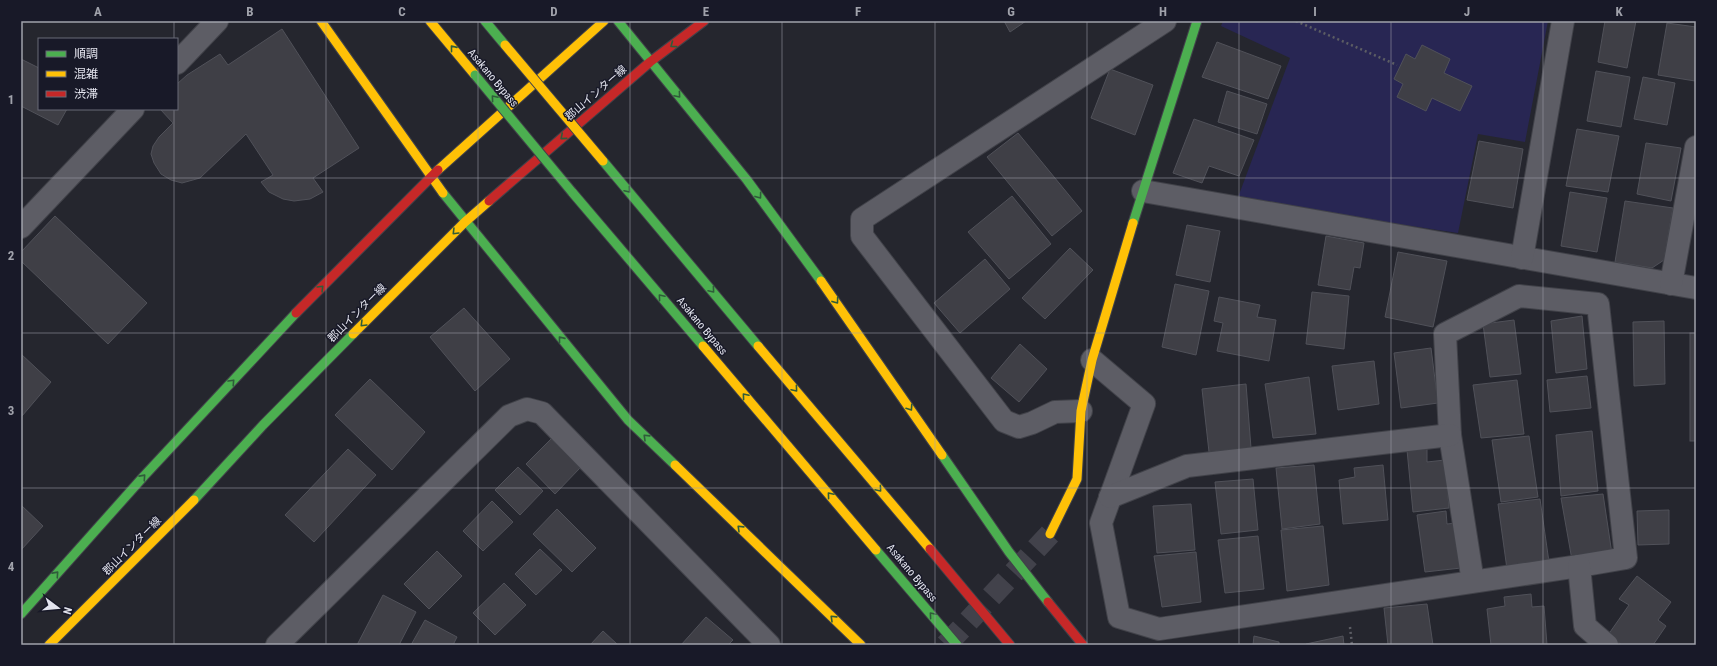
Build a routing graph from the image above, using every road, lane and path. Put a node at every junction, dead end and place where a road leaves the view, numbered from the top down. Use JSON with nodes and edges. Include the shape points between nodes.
{"nodes":[{"id":1,"x":217,"y":21,"type":"edge"},
{"id":2,"x":321,"y":21,"type":"edge"},
{"id":3,"x":430,"y":21,"type":"edge"},
{"id":4,"x":485,"y":21,"type":"edge"},
{"id":5,"x":604,"y":21,"type":"edge"},
{"id":6,"x":618,"y":21,"type":"edge"},
{"id":7,"x":704,"y":21,"type":"edge"},
{"id":8,"x":1165,"y":21,"type":"edge"},
{"id":9,"x":1197,"y":21,"type":"edge"},
{"id":10,"x":1296,"y":21,"type":"edge"},
{"id":11,"x":1563,"y":21,"type":"edge"},
{"id":12,"x":178,"y":62,"type":"edge"},
{"id":13,"x":650,"y":62,"type":"junction"},
{"id":14,"x":1397,"y":65,"type":"dead end"},
{"id":15,"x":132,"y":110,"type":"edge"},
{"id":16,"x":1696,"y":147,"type":"edge"},
{"id":17,"x":430,"y":178,"type":"junction"},
{"id":18,"x":1143,"y":191,"type":"junction"},
{"id":19,"x":465,"y":222,"type":"junction"},
{"id":20,"x":21,"y":227,"type":"edge"},
{"id":21,"x":1522,"y":258,"type":"junction"},
{"id":22,"x":1671,"y":284,"type":"junction"},
{"id":23,"x":1696,"y":288,"type":"edge"},
{"id":24,"x":1092,"y":360,"type":"junction"},
{"id":25,"x":1081,"y":411,"type":"junction"},
{"id":26,"x":1450,"y":435,"type":"junction"},
{"id":27,"x":1110,"y":496,"type":"junction"},
{"id":28,"x":1050,"y":534,"type":"tunnel mouth"},
{"id":29,"x":1579,"y":566,"type":"junction"},
{"id":30,"x":1473,"y":582,"type":"junction"},
{"id":31,"x":21,"y":614,"type":"edge"},
{"id":32,"x":49,"y":645,"type":"edge"},
{"id":33,"x":277,"y":645,"type":"edge"},
{"id":34,"x":769,"y":645,"type":"edge"},
{"id":35,"x":861,"y":645,"type":"edge"},
{"id":36,"x":957,"y":645,"type":"edge"},
{"id":37,"x":1010,"y":645,"type":"edge"},
{"id":38,"x":1083,"y":645,"type":"edge"},
{"id":39,"x":1607,"y":645,"type":"edge"}],
"edges":[{"from":1,"to":12,"type":"street"},
{"from":2,"to":17,"type":"main road"},
{"from":36,"to":3,"type":"main road","name":"Asakano Bypass","one_way":true,"bridge":true},
{"from":4,"to":37,"type":"main road","one_way":true,"bridge":true},
{"from":5,"to":17,"type":"main road"},
{"from":6,"to":13,"type":"main road"},
{"from":7,"to":13,"type":"main road","name":"郡山インター線","one_way":true},
{"from":8,"to":25,"type":"street","via":[[862,219],[862,236],[1004,421],[1019,427],[1032,424],[1055,412]]},
{"from":9,"to":18,"type":"main road"},
{"from":10,"to":14,"type":"path"},
{"from":11,"to":21,"type":"street"},
{"from":13,"to":19,"type":"main road","name":"郡山インター線","one_way":true},
{"from":13,"to":38,"type":"main road","one_way":true,"via":[[747,180],[849,319],[1009,552]]},
{"from":15,"to":20,"type":"street"},
{"from":16,"to":22,"type":"street"},
{"from":17,"to":19,"type":"main road"},
{"from":31,"to":17,"type":"main road","one_way":true,"via":[[144,476],[283,327]]},
{"from":18,"to":21,"type":"street"},
{"from":18,"to":24,"type":"main road"},
{"from":19,"to":32,"type":"main road","name":"郡山インター線","one_way":true,"via":[[263,425],[178,517]]},
{"from":35,"to":19,"type":"main road","one_way":true,"via":[[628,420]]},
{"from":21,"to":22,"type":"street"},
{"from":22,"to":23,"type":"street"},
{"from":24,"to":25,"type":"main road"},
{"from":24,"to":27,"type":"street","via":[[1144,404]]},
{"from":25,"to":28,"type":"main road","via":[[1077,479]]},
{"from":26,"to":27,"type":"street","via":[[1187,466]]},
{"from":26,"to":29,"type":"street","via":[[1446,334],[1519,296],[1598,304],[1626,558]]},
{"from":26,"to":30,"type":"street"},
{"from":27,"to":30,"type":"street","via":[[1101,523],[1119,617],[1160,629]]},
{"from":29,"to":30,"type":"street"},
{"from":29,"to":39,"type":"street","via":[[1585,626]]},
{"from":33,"to":34,"type":"street","via":[[509,416],[527,409],[542,413]]}]}
